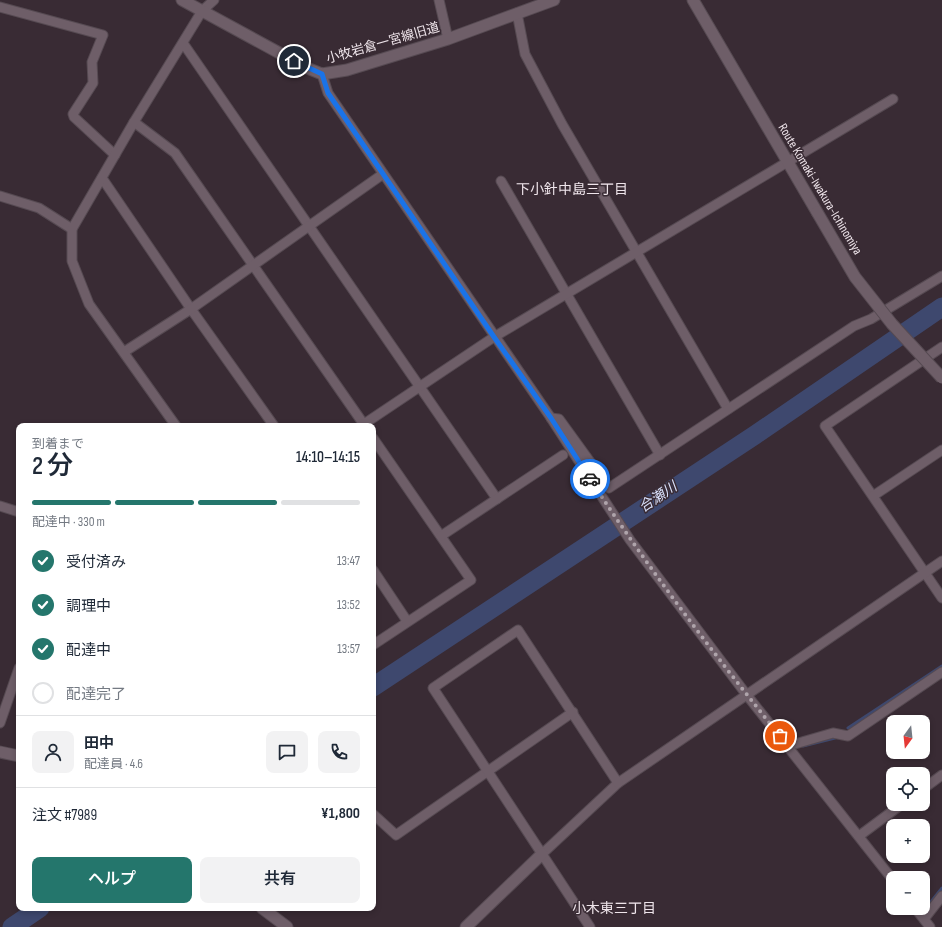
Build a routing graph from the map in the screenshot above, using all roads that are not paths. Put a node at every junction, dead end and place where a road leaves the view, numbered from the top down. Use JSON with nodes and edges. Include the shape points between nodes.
{"nodes":[{"id":1,"x":182,"y":0,"type":"edge"},
{"id":2,"x":214,"y":0,"type":"edge"},
{"id":3,"x":439,"y":0,"type":"edge"},
{"id":4,"x":554,"y":0,"type":"edge"},
{"id":5,"x":693,"y":0,"type":"edge"},
{"id":6,"x":0,"y":7,"type":"edge"},
{"id":7,"x":202,"y":11,"type":"junction"},
{"id":8,"x":517,"y":13,"type":"junction"},
{"id":9,"x":448,"y":39,"type":"junction"},
{"id":10,"x":183,"y":43,"type":"junction"},
{"id":11,"x":322,"y":74,"type":"junction"},
{"id":12,"x":893,"y":99,"type":"dead end"},
{"id":13,"x":134,"y":122,"type":"junction"},
{"id":14,"x":115,"y":155,"type":"junction"},
{"id":15,"x":787,"y":163,"type":"junction"},
{"id":16,"x":384,"y":174,"type":"junction"},
{"id":17,"x":102,"y":178,"type":"junction"},
{"id":18,"x":501,"y":181,"type":"dead end"},
{"id":19,"x":0,"y":196,"type":"edge"},
{"id":20,"x":310,"y":226,"type":"junction"},
{"id":21,"x":72,"y":229,"type":"junction"},
{"id":22,"x":636,"y":251,"type":"junction"},
{"id":23,"x":253,"y":265,"type":"junction"},
{"id":24,"x":942,"y":276,"type":"edge"},
{"id":25,"x":565,"y":294,"type":"junction"},
{"id":26,"x":191,"y":309,"type":"junction"},
{"id":27,"x":494,"y":337,"type":"junction"},
{"id":28,"x":942,"y":347,"type":"edge"},
{"id":29,"x":124,"y":352,"type":"junction"},
{"id":30,"x":942,"y":378,"type":"edge"},
{"id":31,"x":420,"y":388,"type":"junction"},
{"id":32,"x":728,"y":409,"type":"junction"},
{"id":33,"x":551,"y":418,"type":"junction"},
{"id":34,"x":174,"y":423,"type":"edge"},
{"id":35,"x":272,"y":423,"type":"edge"},
{"id":36,"x":361,"y":423,"type":"edge"},
{"id":37,"x":368,"y":423,"type":"edge"},
{"id":38,"x":376,"y":442,"type":"edge"},
{"id":39,"x":942,"y":450,"type":"edge"},
{"id":40,"x":563,"y":455,"type":"dead end"},
{"id":41,"x":660,"y":455,"type":"junction"},
{"id":42,"x":873,"y":496,"type":"junction"},
{"id":43,"x":497,"y":499,"type":"junction"},
{"id":44,"x":0,"y":506,"type":"edge"},
{"id":45,"x":16,"y":511,"type":"edge"},
{"id":46,"x":441,"y":536,"type":"junction"},
{"id":47,"x":942,"y":561,"type":"edge"},
{"id":48,"x":925,"y":572,"type":"junction"},
{"id":49,"x":376,"y":574,"type":"edge"},
{"id":50,"x":942,"y":598,"type":"edge"},
{"id":51,"x":407,"y":621,"type":"junction"},
{"id":52,"x":376,"y":643,"type":"edge"},
{"id":53,"x":942,"y":672,"type":"edge"},
{"id":54,"x":16,"y":677,"type":"edge"},
{"id":55,"x":746,"y":694,"type":"junction"},
{"id":56,"x":573,"y":712,"type":"junction"},
{"id":57,"x":0,"y":723,"type":"edge"},
{"id":58,"x":788,"y":746,"type":"junction"},
{"id":59,"x":0,"y":752,"type":"edge"},
{"id":60,"x":16,"y":755,"type":"edge"},
{"id":61,"x":486,"y":772,"type":"junction"},
{"id":62,"x":942,"y":775,"type":"edge"},
{"id":63,"x":618,"y":782,"type":"junction"},
{"id":64,"x":930,"y":784,"type":"edge"},
{"id":65,"x":893,"y":811,"type":"edge"},
{"id":66,"x":376,"y":817,"type":"edge"},
{"id":67,"x":859,"y":836,"type":"junction"},
{"id":68,"x":542,"y":854,"type":"junction"},
{"id":69,"x":886,"y":871,"type":"edge"},
{"id":70,"x":942,"y":896,"type":"edge"},
{"id":71,"x":268,"y":911,"type":"edge"},
{"id":72,"x":921,"y":915,"type":"edge"},
{"id":73,"x":924,"y":918,"type":"junction"},
{"id":74,"x":287,"y":927,"type":"edge"},
{"id":75,"x":466,"y":927,"type":"edge"},
{"id":76,"x":590,"y":927,"type":"edge"},
{"id":77,"x":930,"y":927,"type":"edge"}],
"edges":[{"from":1,"to":7,"type":"street","name":"小牧岩倉一宮線旧道"},
{"from":2,"to":7,"type":"street"},
{"from":3,"to":9,"type":"street"},
{"from":4,"to":8,"type":"street","name":"小牧岩倉一宮線旧道"},
{"from":5,"to":15,"type":"street","name":"Route Komaki-Iwakura-Ichinomiya"},
{"from":6,"to":14,"type":"street","via":[[103,35],[92,62],[93,83],[73,114]]},
{"from":7,"to":10,"type":"street"},
{"from":7,"to":11,"type":"street","name":"小牧岩倉一宮線旧道"},
{"from":8,"to":9,"type":"street","name":"小牧岩倉一宮線旧道"},
{"from":8,"to":22,"type":"street","via":[[525,54],[562,124]]},
{"from":9,"to":11,"type":"street","name":"小牧岩倉一宮線旧道","via":[[347,70]]},
{"from":10,"to":13,"type":"street"},
{"from":10,"to":20,"type":"street"},
{"from":11,"to":16,"type":"street","via":[[328,93]]},
{"from":12,"to":15,"type":"street"},
{"from":13,"to":14,"type":"street"},
{"from":13,"to":23,"type":"street","via":[[175,153]]},
{"from":14,"to":17,"type":"street"},
{"from":15,"to":22,"type":"street"},
{"from":15,"to":30,"type":"street","name":"Route Komaki-Iwakura-Ichinomiya","bridge":true,"via":[[855,277],[892,324]]},
{"from":16,"to":20,"type":"street"},
{"from":16,"to":27,"type":"street"},
{"from":17,"to":21,"type":"street"},
{"from":17,"to":26,"type":"street"},
{"from":18,"to":25,"type":"street"},
{"from":19,"to":21,"type":"street","via":[[39,208]]},
{"from":20,"to":23,"type":"street"},
{"from":20,"to":31,"type":"street"},
{"from":21,"to":29,"type":"street","via":[[72,261],[89,304]]},
{"from":22,"to":25,"type":"street"},
{"from":22,"to":32,"type":"street"},
{"from":23,"to":26,"type":"street"},
{"from":23,"to":36,"type":"street"},
{"from":24,"to":32,"type":"street","via":[[871,319],[854,326]]},
{"from":25,"to":27,"type":"street"},
{"from":25,"to":41,"type":"street"},
{"from":26,"to":29,"type":"street"},
{"from":26,"to":35,"type":"street"},
{"from":27,"to":31,"type":"street"},
{"from":27,"to":33,"type":"street"},
{"from":28,"to":42,"type":"street","via":[[825,426]]},
{"from":29,"to":34,"type":"street"},
{"from":31,"to":37,"type":"street"},
{"from":31,"to":43,"type":"street"},
{"from":32,"to":41,"type":"street"},
{"from":33,"to":41,"type":"street","via":[[559,419],[609,488]]},
{"from":33,"to":55,"type":"street","via":[[630,540]]},
{"from":38,"to":46,"type":"street"},
{"from":39,"to":42,"type":"street"},
{"from":40,"to":43,"type":"street"},
{"from":42,"to":48,"type":"street"},
{"from":43,"to":46,"type":"street"},
{"from":44,"to":45,"type":"street"},
{"from":46,"to":51,"type":"street","via":[[471,580]]},
{"from":47,"to":48,"type":"street"},
{"from":48,"to":50,"type":"street"},
{"from":48,"to":55,"type":"street"},
{"from":49,"to":51,"type":"street"},
{"from":51,"to":52,"type":"street"},
{"from":53,"to":58,"type":"street","via":[[848,736],[833,733]]},
{"from":54,"to":57,"type":"street"},
{"from":55,"to":58,"type":"street"},
{"from":55,"to":63,"type":"street"},
{"from":56,"to":61,"type":"street"},
{"from":56,"to":61,"type":"street","via":[[518,630],[433,688]]},
{"from":56,"to":63,"type":"street"},
{"from":58,"to":67,"type":"street"},
{"from":59,"to":60,"type":"street"},
{"from":61,"to":66,"type":"street","via":[[396,835]]},
{"from":61,"to":68,"type":"street"},
{"from":62,"to":64,"type":"street"},
{"from":63,"to":68,"type":"street"},
{"from":65,"to":67,"type":"street"},
{"from":67,"to":69,"type":"street"},
{"from":68,"to":75,"type":"street"},
{"from":68,"to":76,"type":"street"},
{"from":70,"to":73,"type":"street"},
{"from":71,"to":74,"type":"street"},
{"from":72,"to":73,"type":"street"},
{"from":73,"to":77,"type":"street"}]}
